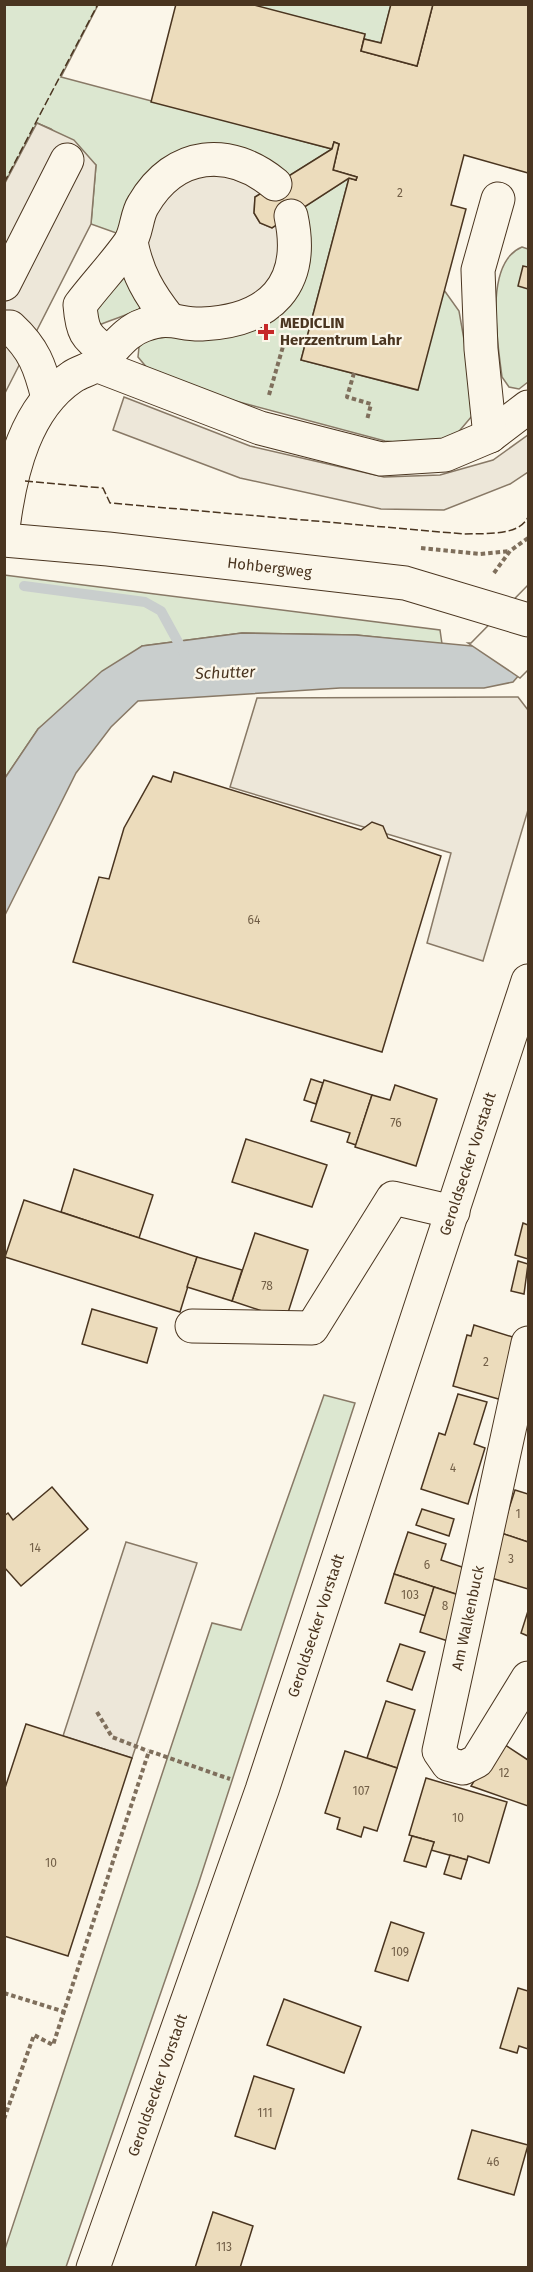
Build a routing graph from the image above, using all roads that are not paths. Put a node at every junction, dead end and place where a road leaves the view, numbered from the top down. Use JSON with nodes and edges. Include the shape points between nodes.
{"nodes":[{"id":1,"x":67,"y":160,"type":"dead end"},
{"id":2,"x":275,"y":184,"type":"dead end"},
{"id":3,"x":498,"y":199,"type":"dead end"},
{"id":4,"x":291,"y":216,"type":"dead end"},
{"id":5,"x":131,"y":242,"type":"junction"},
{"id":6,"x":4,"y":284,"type":"edge"},
{"id":7,"x":169,"y":319,"type":"junction"},
{"id":8,"x":4,"y":327,"type":"edge"},
{"id":9,"x":102,"y":358,"type":"junction"},
{"id":10,"x":48,"y":398,"type":"junction"},
{"id":11,"x":528,"y":407,"type":"edge"},
{"id":12,"x":490,"y":436,"type":"junction"},
{"id":13,"x":4,"y":521,"type":"edge"},
{"id":14,"x":4,"y":540,"type":"edge"},
{"id":15,"x":528,"y":620,"type":"edge"},
{"id":16,"x":528,"y":981,"type":"edge"},
{"id":17,"x":453,"y":1212,"type":"junction"},
{"id":18,"x":192,"y":1326,"type":"dead end"},
{"id":19,"x":528,"y":1343,"type":"edge"},
{"id":20,"x":528,"y":1678,"type":"edge"},
{"id":21,"x":93,"y":2268,"type":"edge"}],
"edges":[{"from":1,"to":6,"type":"main road"},
{"from":2,"to":5,"type":"main road","via":[[256,169],[233,160],[208,158],[184,165],[163,180],[142,205]]},
{"from":3,"to":12,"type":"main road","via":[[478,270]]},
{"from":4,"to":7,"type":"main road","via":[[295,260],[286,284],[268,306],[240,320],[199,324]]},
{"from":5,"to":7,"type":"main road","via":[[136,268],[151,297]]},
{"from":5,"to":9,"type":"main road","via":[[80,305],[82,327]]},
{"from":7,"to":9,"type":"main road","via":[[143,325]]},
{"from":8,"to":10,"type":"main road","via":[[10,327],[28,344],[41,370]]},
{"from":9,"to":10,"type":"main road"},
{"from":9,"to":12,"type":"main road","via":[[260,428],[381,459],[445,455]]},
{"from":10,"to":13,"type":"main road","via":[[27,431]]},
{"from":11,"to":12,"type":"main road"},
{"from":14,"to":15,"type":"main road","name":"Hohbergweg","via":[[405,583]]},
{"from":16,"to":17,"type":"main road","name":"Geroldsecker Vorstadt"},
{"from":17,"to":18,"type":"main road","via":[[393,1198],[312,1328]]},
{"from":17,"to":21,"type":"main road","name":"Geroldsecker Vorstadt","via":[[262,1790]]},
{"from":19,"to":20,"type":"main road","name":"Am Walkenbuck","via":[[439,1751],[448,1764],[463,1768],[477,1761]]}]}
